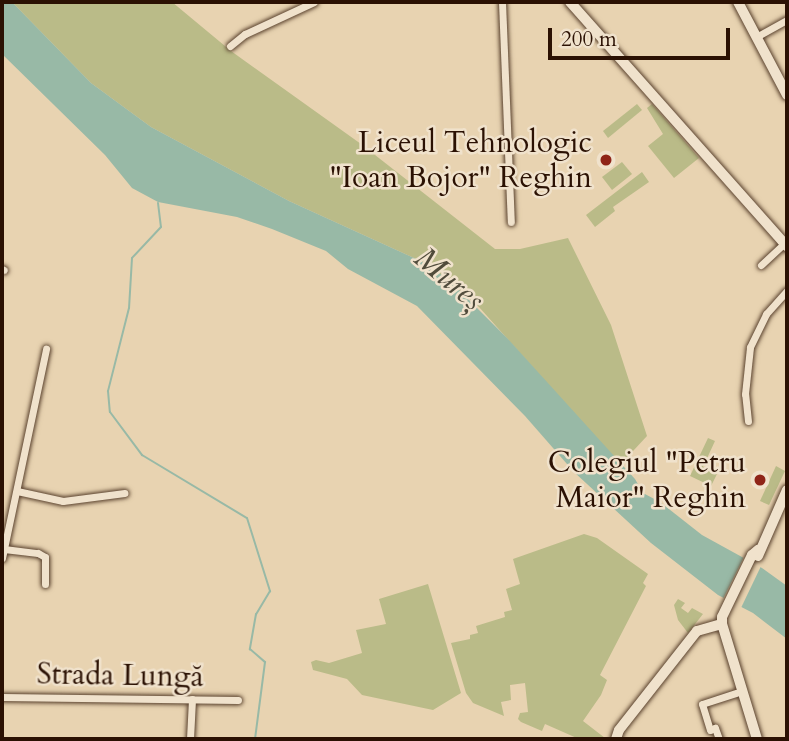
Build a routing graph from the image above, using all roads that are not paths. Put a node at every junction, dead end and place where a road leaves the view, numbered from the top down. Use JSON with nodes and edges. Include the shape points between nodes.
{"nodes":[{"id":1,"x":314,"y":2,"type":"edge"},
{"id":2,"x":502,"y":2,"type":"edge"},
{"id":3,"x":570,"y":2,"type":"edge"},
{"id":4,"x":738,"y":2,"type":"edge"},
{"id":5,"x":787,"y":20,"type":"edge"},
{"id":6,"x":756,"y":37,"type":"junction"},
{"id":7,"x":230,"y":46,"type":"dead end"},
{"id":8,"x":787,"y":95,"type":"edge"},
{"id":9,"x":511,"y":222,"type":"dead end"},
{"id":10,"x":786,"y":244,"type":"edge"},
{"id":11,"x":761,"y":265,"type":"dead end"},
{"id":12,"x":787,"y":291,"type":"edge"},
{"id":13,"x":46,"y":349,"type":"dead end"},
{"id":14,"x":748,"y":421,"type":"dead end"},
{"id":15,"x":787,"y":490,"type":"edge"},
{"id":16,"x":17,"y":491,"type":"junction"},
{"id":17,"x":124,"y":493,"type":"dead end"},
{"id":18,"x":2,"y":513,"type":"edge"},
{"id":19,"x":11,"y":516,"type":"junction"},
{"id":20,"x":3,"y":554,"type":"edge"},
{"id":21,"x":45,"y":584,"type":"dead end"},
{"id":22,"x":724,"y":620,"type":"junction"},
{"id":23,"x":736,"y":693,"type":"dead end"},
{"id":24,"x":2,"y":697,"type":"edge"},
{"id":25,"x":192,"y":699,"type":"junction"},
{"id":26,"x":238,"y":700,"type":"dead end"},
{"id":27,"x":190,"y":739,"type":"edge"},
{"id":28,"x":616,"y":739,"type":"edge"},
{"id":29,"x":719,"y":739,"type":"edge"},
{"id":30,"x":757,"y":739,"type":"edge"}],
"edges":[{"from":1,"to":7,"type":"street"},
{"from":2,"to":9,"type":"street"},
{"from":3,"to":10,"type":"main road"},
{"from":4,"to":6,"type":"main road"},
{"from":5,"to":6,"type":"street"},
{"from":6,"to":8,"type":"main road"},
{"from":10,"to":11,"type":"street"},
{"from":12,"to":14,"type":"street","via":[[766,314],[750,347],[745,394]]},
{"from":13,"to":16,"type":"street"},
{"from":15,"to":22,"type":"main road"},
{"from":16,"to":17,"type":"street","via":[[63,501]]},
{"from":16,"to":19,"type":"street"},
{"from":18,"to":19,"type":"street"},
{"from":19,"to":20,"type":"street"},
{"from":20,"to":21,"type":"street","via":[[45,557]]},
{"from":22,"to":28,"type":"main road","via":[[697,631]]},
{"from":22,"to":30,"type":"main road"},
{"from":23,"to":29,"type":"street","via":[[702,704],[710,730],[715,728]]},
{"from":24,"to":25,"type":"street","name":"Strada Lungă"},
{"from":25,"to":26,"type":"street","name":"Strada Lungă"},
{"from":25,"to":27,"type":"street"}]}
